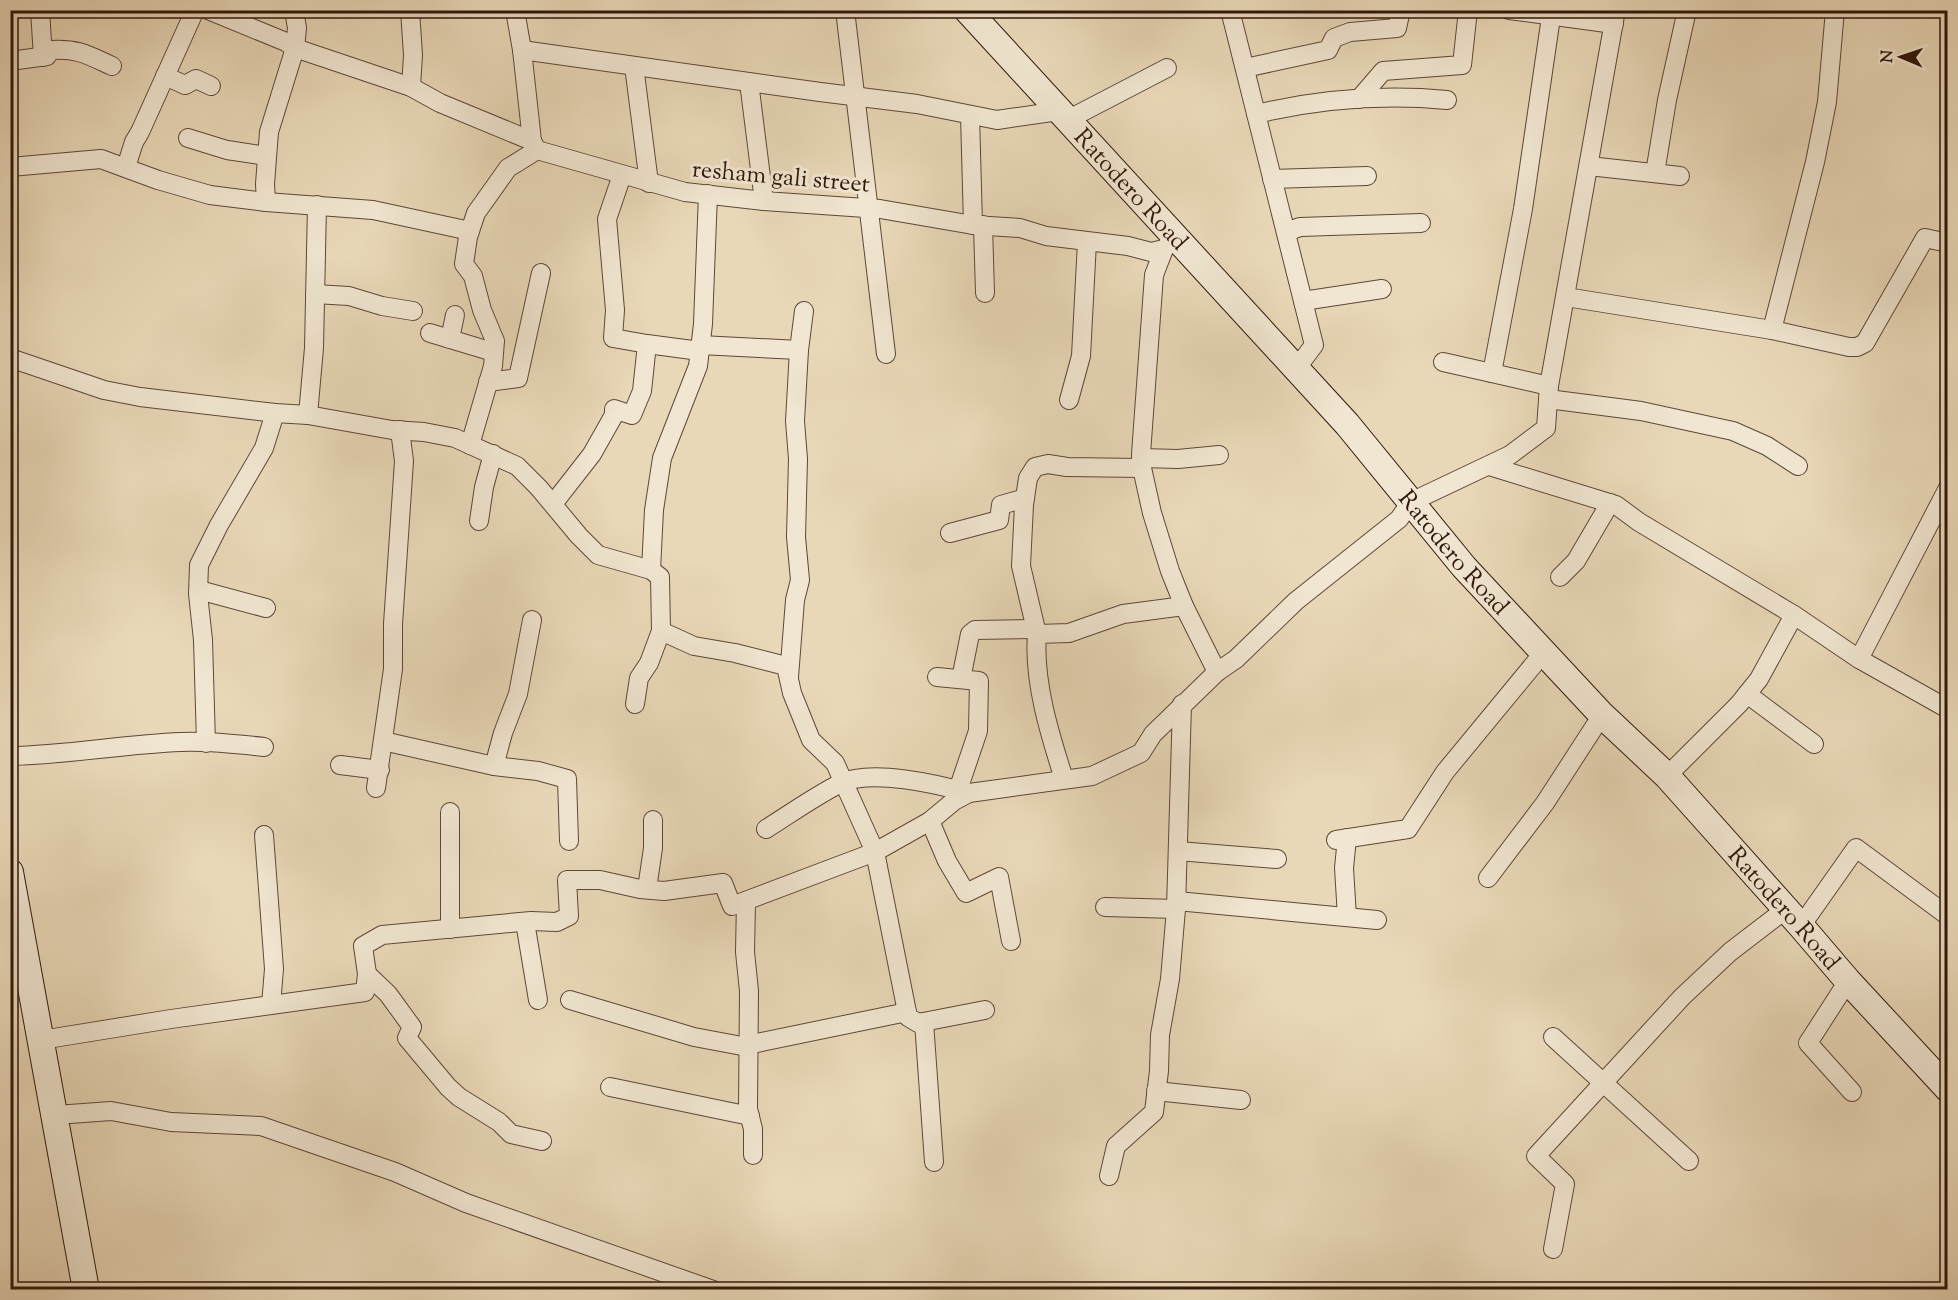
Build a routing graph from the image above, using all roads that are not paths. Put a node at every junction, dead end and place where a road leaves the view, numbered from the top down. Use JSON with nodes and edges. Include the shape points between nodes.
{"nodes":[{"id":1,"x":40,"y":10,"type":"edge"},
{"id":2,"x":195,"y":10,"type":"edge"},
{"id":3,"x":208,"y":10,"type":"edge"},
{"id":4,"x":294,"y":10,"type":"edge"},
{"id":5,"x":410,"y":10,"type":"edge"},
{"id":6,"x":515,"y":10,"type":"edge"},
{"id":7,"x":845,"y":10,"type":"edge"},
{"id":8,"x":967,"y":10,"type":"edge"},
{"id":9,"x":1230,"y":10,"type":"edge"},
{"id":10,"x":1401,"y":10,"type":"edge"},
{"id":11,"x":1468,"y":10,"type":"edge"},
{"id":12,"x":1509,"y":10,"type":"edge"},
{"id":13,"x":1687,"y":10,"type":"edge"},
{"id":14,"x":1835,"y":10,"type":"edge"},
{"id":15,"x":1552,"y":13,"type":"edge"},
{"id":16,"x":1615,"y":17,"type":"edge"},
{"id":17,"x":295,"y":48,"type":"junction"},
{"id":18,"x":522,"y":50,"type":"junction"},
{"id":19,"x":43,"y":57,"type":"junction"},
{"id":20,"x":10,"y":61,"type":"edge"},
{"id":21,"x":111,"y":66,"type":"dead end"},
{"id":22,"x":634,"y":66,"type":"junction"},
{"id":23,"x":1167,"y":68,"type":"dead end"},
{"id":24,"x":1245,"y":68,"type":"junction"},
{"id":25,"x":165,"y":76,"type":"junction"},
{"id":26,"x":749,"y":82,"type":"junction"},
{"id":27,"x":211,"y":86,"type":"dead end"},
{"id":28,"x":411,"y":87,"type":"junction"},
{"id":29,"x":854,"y":96,"type":"junction"},
{"id":30,"x":1359,"y":99,"type":"junction"},
{"id":31,"x":1447,"y":100,"type":"dead end"},
{"id":32,"x":1256,"y":114,"type":"junction"},
{"id":33,"x":970,"y":115,"type":"junction"},
{"id":34,"x":1063,"y":116,"type":"junction"},
{"id":35,"x":188,"y":138,"type":"dead end"},
{"id":36,"x":534,"y":145,"type":"junction"},
{"id":37,"x":266,"y":156,"type":"junction"},
{"id":38,"x":1589,"y":166,"type":"junction"},
{"id":39,"x":10,"y":167,"type":"edge"},
{"id":40,"x":126,"y":167,"type":"junction"},
{"id":41,"x":1655,"y":173,"type":"junction"},
{"id":42,"x":622,"y":175,"type":"junction"},
{"id":43,"x":1367,"y":176,"type":"dead end"},
{"id":44,"x":1680,"y":176,"type":"dead end"},
{"id":45,"x":1272,"y":180,"type":"junction"},
{"id":46,"x":650,"y":183,"type":"junction"},
{"id":47,"x":708,"y":194,"type":"junction"},
{"id":48,"x":764,"y":201,"type":"junction"},
{"id":49,"x":266,"y":202,"type":"junction"},
{"id":50,"x":317,"y":205,"type":"junction"},
{"id":51,"x":869,"y":208,"type":"junction"},
{"id":52,"x":1421,"y":223,"type":"dead end"},
{"id":53,"x":978,"y":225,"type":"junction"},
{"id":54,"x":470,"y":231,"type":"junction"},
{"id":55,"x":1286,"y":232,"type":"junction"},
{"id":56,"x":1087,"y":242,"type":"junction"},
{"id":57,"x":1170,"y":243,"type":"junction"},
{"id":58,"x":1947,"y":243,"type":"edge"},
{"id":59,"x":541,"y":273,"type":"dead end"},
{"id":60,"x":1382,"y":289,"type":"dead end"},
{"id":61,"x":985,"y":293,"type":"dead end"},
{"id":62,"x":315,"y":294,"type":"junction"},
{"id":63,"x":1566,"y":297,"type":"junction"},
{"id":64,"x":1304,"y":302,"type":"junction"},
{"id":65,"x":413,"y":311,"type":"dead end"},
{"id":66,"x":804,"y":311,"type":"dead end"},
{"id":67,"x":455,"y":315,"type":"dead end"},
{"id":68,"x":1772,"y":330,"type":"junction"},
{"id":69,"x":430,"y":333,"type":"dead end"},
{"id":70,"x":450,"y":339,"type":"junction"},
{"id":71,"x":647,"y":344,"type":"junction"},
{"id":72,"x":700,"y":348,"type":"junction"},
{"id":73,"x":799,"y":350,"type":"junction"},
{"id":74,"x":493,"y":352,"type":"junction"},
{"id":75,"x":886,"y":354,"type":"dead end"},
{"id":76,"x":10,"y":358,"type":"edge"},
{"id":77,"x":1443,"y":362,"type":"dead end"},
{"id":78,"x":1296,"y":369,"type":"junction"},
{"id":79,"x":1492,"y":373,"type":"junction"},
{"id":80,"x":488,"y":382,"type":"junction"},
{"id":81,"x":1548,"y":392,"type":"junction"},
{"id":82,"x":1069,"y":400,"type":"dead end"},
{"id":83,"x":275,"y":413,"type":"junction"},
{"id":84,"x":308,"y":415,"type":"junction"},
{"id":85,"x":400,"y":430,"type":"junction"},
{"id":86,"x":470,"y":445,"type":"junction"},
{"id":87,"x":492,"y":454,"type":"junction"},
{"id":88,"x":1219,"y":455,"type":"dead end"},
{"id":89,"x":1141,"y":463,"type":"junction"},
{"id":90,"x":1798,"y":465,"type":"dead end"},
{"id":91,"x":1489,"y":466,"type":"junction"},
{"id":92,"x":1947,"y":488,"type":"edge"},
{"id":93,"x":1025,"y":498,"type":"junction"},
{"id":94,"x":1412,"y":502,"type":"junction"},
{"id":95,"x":1610,"y":503,"type":"junction"},
{"id":96,"x":553,"y":504,"type":"junction"},
{"id":97,"x":479,"y":521,"type":"dead end"},
{"id":98,"x":950,"y":533,"type":"dead end"},
{"id":99,"x":651,"y":570,"type":"junction"},
{"id":100,"x":1560,"y":577,"type":"dead end"},
{"id":101,"x":199,"y":590,"type":"junction"},
{"id":102,"x":1184,"y":606,"type":"junction"},
{"id":103,"x":266,"y":608,"type":"dead end"},
{"id":104,"x":1794,"y":615,"type":"junction"},
{"id":105,"x":532,"y":620,"type":"dead end"},
{"id":106,"x":661,"y":631,"type":"junction"},
{"id":107,"x":1036,"y":632,"type":"junction"},
{"id":108,"x":1544,"y":652,"type":"junction"},
{"id":109,"x":1859,"y":659,"type":"junction"},
{"id":110,"x":1217,"y":672,"type":"junction"},
{"id":111,"x":789,"y":677,"type":"junction"},
{"id":112,"x":937,"y":677,"type":"dead end"},
{"id":113,"x":961,"y":679,"type":"junction"},
{"id":114,"x":1747,"y":694,"type":"junction"},
{"id":115,"x":634,"y":704,"type":"dead end"},
{"id":116,"x":1182,"y":704,"type":"junction"},
{"id":117,"x":1947,"y":709,"type":"edge"},
{"id":118,"x":1602,"y":715,"type":"junction"},
{"id":119,"x":383,"y":741,"type":"junction"},
{"id":120,"x":206,"y":743,"type":"junction"},
{"id":121,"x":1814,"y":744,"type":"dead end"},
{"id":122,"x":264,"y":747,"type":"dead end"},
{"id":123,"x":10,"y":756,"type":"edge"},
{"id":124,"x":340,"y":765,"type":"dead end"},
{"id":125,"x":494,"y":766,"type":"junction"},
{"id":126,"x":380,"y":770,"type":"junction"},
{"id":127,"x":1666,"y":776,"type":"junction"},
{"id":128,"x":1064,"y":779,"type":"junction"},
{"id":129,"x":843,"y":782,"type":"junction"},
{"id":130,"x":376,"y":788,"type":"dead end"},
{"id":131,"x":963,"y":791,"type":"junction"},
{"id":132,"x":450,"y":812,"type":"dead end"},
{"id":133,"x":652,"y":820,"type":"dead end"},
{"id":134,"x":930,"y":820,"type":"junction"},
{"id":135,"x":766,"y":829,"type":"dead end"},
{"id":136,"x":264,"y":835,"type":"dead end"},
{"id":137,"x":569,"y":841,"type":"dead end"},
{"id":138,"x":1178,"y":851,"type":"junction"},
{"id":139,"x":875,"y":852,"type":"junction"},
{"id":140,"x":1277,"y":859,"type":"dead end"},
{"id":141,"x":10,"y":872,"type":"edge"},
{"id":142,"x":1488,"y":878,"type":"dead end"},
{"id":143,"x":647,"y":890,"type":"junction"},
{"id":144,"x":746,"y":901,"type":"junction"},
{"id":145,"x":1177,"y":905,"type":"junction"},
{"id":146,"x":1105,"y":907,"type":"dead end"},
{"id":147,"x":1947,"y":916,"type":"edge"},
{"id":148,"x":1347,"y":917,"type":"junction"},
{"id":149,"x":1794,"y":918,"type":"junction"},
{"id":150,"x":1377,"y":920,"type":"dead end"},
{"id":151,"x":525,"y":922,"type":"junction"},
{"id":152,"x":450,"y":929,"type":"junction"},
{"id":153,"x":1011,"y":941,"type":"dead end"},
{"id":154,"x":367,"y":974,"type":"junction"},
{"id":155,"x":1848,"y":981,"type":"junction"},
{"id":156,"x":538,"y":1000,"type":"dead end"},
{"id":157,"x":570,"y":1000,"type":"dead end"},
{"id":158,"x":271,"y":1005,"type":"junction"},
{"id":159,"x":985,"y":1010,"type":"dead end"},
{"id":160,"x":907,"y":1012,"type":"junction"},
{"id":161,"x":924,"y":1022,"type":"junction"},
{"id":162,"x":1553,"y":1036,"type":"dead end"},
{"id":163,"x":42,"y":1040,"type":"junction"},
{"id":164,"x":749,"y":1044,"type":"junction"},
{"id":165,"x":1603,"y":1082,"type":"junction"},
{"id":166,"x":610,"y":1087,"type":"dead end"},
{"id":167,"x":1947,"y":1089,"type":"edge"},
{"id":168,"x":1156,"y":1091,"type":"junction"},
{"id":169,"x":1852,"y":1092,"type":"dead end"},
{"id":170,"x":1241,"y":1100,"type":"dead end"},
{"id":171,"x":56,"y":1115,"type":"junction"},
{"id":172,"x":750,"y":1116,"type":"junction"},
{"id":173,"x":542,"y":1141,"type":"dead end"},
{"id":174,"x":753,"y":1155,"type":"dead end"},
{"id":175,"x":1689,"y":1161,"type":"dead end"},
{"id":176,"x":934,"y":1162,"type":"dead end"},
{"id":177,"x":1109,"y":1176,"type":"dead end"},
{"id":178,"x":1553,"y":1249,"type":"dead end"},
{"id":179,"x":86,"y":1290,"type":"edge"},
{"id":180,"x":713,"y":1290,"type":"edge"}],
"edges":[{"from":1,"to":19,"type":"street"},
{"from":2,"to":25,"type":"street"},
{"from":3,"to":17,"type":"street","name":"resham gali street"},
{"from":4,"to":17,"type":"street"},
{"from":5,"to":28,"type":"street"},
{"from":6,"to":18,"type":"street"},
{"from":7,"to":29,"type":"street"},
{"from":8,"to":34,"type":"main road","name":"Ratodero Road"},
{"from":9,"to":24,"type":"street"},
{"from":10,"to":24,"type":"street","via":[[1397,28],[1350,32],[1334,38],[1328,50]]},
{"from":11,"to":30,"type":"street","via":[[1462,66],[1383,71]]},
{"from":12,"to":15,"type":"street"},
{"from":13,"to":41,"type":"street"},
{"from":14,"to":68,"type":"street","via":[[1827,102]]},
{"from":15,"to":16,"type":"street"},
{"from":15,"to":79,"type":"street","via":[[1523,209]]},
{"from":16,"to":38,"type":"street"},
{"from":17,"to":28,"type":"street","name":"resham gali street"},
{"from":17,"to":37,"type":"street","via":[[269,132]]},
{"from":18,"to":22,"type":"street"},
{"from":18,"to":36,"type":"street"},
{"from":19,"to":20,"type":"street"},
{"from":19,"to":21,"type":"street","via":[[51,50],[76,50]]},
{"from":22,"to":26,"type":"street"},
{"from":22,"to":46,"type":"street"},
{"from":23,"to":34,"type":"street"},
{"from":24,"to":32,"type":"street"},
{"from":25,"to":27,"type":"street","via":[[185,85],[196,79]]},
{"from":25,"to":40,"type":"street"},
{"from":26,"to":29,"type":"street"},
{"from":26,"to":48,"type":"street"},
{"from":28,"to":36,"type":"street","name":"resham gali street"},
{"from":29,"to":33,"type":"street"},
{"from":29,"to":51,"type":"street"},
{"from":30,"to":31,"type":"street","via":[[1403,96]]},
{"from":30,"to":32,"type":"street","via":[[1303,103]]},
{"from":32,"to":45,"type":"street"},
{"from":33,"to":34,"type":"street","via":[[997,120]]},
{"from":33,"to":53,"type":"street"},
{"from":34,"to":57,"type":"main road","name":"Ratodero Road"},
{"from":35,"to":37,"type":"street"},
{"from":36,"to":42,"type":"street","name":"resham gali street"},
{"from":36,"to":54,"type":"street","via":[[508,168],[476,213]]},
{"from":37,"to":49,"type":"street"},
{"from":38,"to":41,"type":"street"},
{"from":38,"to":63,"type":"street"},
{"from":39,"to":40,"type":"street","via":[[101,159]]},
{"from":40,"to":49,"type":"street","via":[[210,195]]},
{"from":41,"to":44,"type":"street"},
{"from":42,"to":46,"type":"street","name":"resham gali street"},
{"from":42,"to":71,"type":"street","via":[[608,219],[615,310],[613,338]]},
{"from":43,"to":45,"type":"street"},
{"from":45,"to":55,"type":"street"},
{"from":46,"to":47,"type":"street","name":"resham gali street"},
{"from":47,"to":48,"type":"street","name":"resham gali street"},
{"from":47,"to":72,"type":"street"},
{"from":48,"to":51,"type":"street","name":"resham gali street"},
{"from":49,"to":50,"type":"street"},
{"from":50,"to":54,"type":"street","via":[[373,210]]},
{"from":50,"to":62,"type":"street"},
{"from":51,"to":53,"type":"street","name":"resham gali street"},
{"from":51,"to":75,"type":"street"},
{"from":52,"to":55,"type":"street","via":[[1300,227]]},
{"from":53,"to":56,"type":"street","name":"resham gali street","via":[[1020,228]]},
{"from":53,"to":61,"type":"street"},
{"from":54,"to":74,"type":"street","via":[[464,264],[473,276],[495,341]]},
{"from":55,"to":64,"type":"street"},
{"from":56,"to":57,"type":"street","name":"resham gali street","via":[[1151,252]]},
{"from":56,"to":82,"type":"street","via":[[1081,356]]},
{"from":57,"to":78,"type":"main road","name":"Ratodero Road"},
{"from":57,"to":89,"type":"street","via":[[1154,275]]},
{"from":58,"to":68,"type":"street","via":[[1925,237],[1865,343],[1857,347]]},
{"from":59,"to":80,"type":"street","via":[[518,378]]},
{"from":60,"to":64,"type":"street"},
{"from":62,"to":65,"type":"street","via":[[349,296]]},
{"from":62,"to":84,"type":"street"},
{"from":63,"to":68,"type":"street"},
{"from":63,"to":81,"type":"street"},
{"from":64,"to":78,"type":"street","via":[[1314,345]]},
{"from":66,"to":73,"type":"street"},
{"from":67,"to":70,"type":"street"},
{"from":69,"to":70,"type":"street"},
{"from":70,"to":74,"type":"street"},
{"from":71,"to":72,"type":"street"},
{"from":71,"to":96,"type":"street","via":[[642,391],[632,415],[614,409],[592,454]]},
{"from":72,"to":73,"type":"street"},
{"from":72,"to":99,"type":"street","via":[[694,376],[662,458]]},
{"from":73,"to":111,"type":"street","via":[[795,421],[800,580]]},
{"from":74,"to":80,"type":"street"},
{"from":76,"to":83,"type":"street","via":[[104,390]]},
{"from":77,"to":79,"type":"street"},
{"from":78,"to":94,"type":"main road","name":"Ratodero Road"},
{"from":79,"to":81,"type":"street"},
{"from":80,"to":86,"type":"street"},
{"from":81,"to":90,"type":"street","via":[[1733,431]]},
{"from":81,"to":91,"type":"street","via":[[1546,428]]},
{"from":83,"to":84,"type":"street"},
{"from":83,"to":101,"type":"street","via":[[264,448],[200,565]]},
{"from":84,"to":85,"type":"street"},
{"from":85,"to":86,"type":"street","via":[[445,436]]},
{"from":85,"to":119,"type":"street","via":[[404,461],[393,669]]},
{"from":86,"to":87,"type":"street"},
{"from":87,"to":96,"type":"street","via":[[517,466]]},
{"from":87,"to":97,"type":"street"},
{"from":88,"to":89,"type":"street"},
{"from":89,"to":93,"type":"street","via":[[1035,467],[1028,478]]},
{"from":89,"to":102,"type":"street","via":[[1152,513]]},
{"from":91,"to":94,"type":"street"},
{"from":91,"to":95,"type":"street"},
{"from":92,"to":109,"type":"street"},
{"from":93,"to":98,"type":"street","via":[[1001,505],[999,520]]},
{"from":93,"to":107,"type":"street","via":[[1021,566]]},
{"from":94,"to":108,"type":"main road","name":"Ratodero Road","via":[[1464,567]]},
{"from":94,"to":110,"type":"street","via":[[1399,519],[1296,601]]},
{"from":95,"to":100,"type":"street","via":[[1576,561]]},
{"from":95,"to":104,"type":"street"},
{"from":96,"to":99,"type":"street","via":[[562,519],[598,555]]},
{"from":99,"to":106,"type":"street","via":[[660,578]]},
{"from":101,"to":103,"type":"street"},
{"from":101,"to":120,"type":"street"},
{"from":102,"to":107,"type":"street","via":[[1123,614],[1069,633]]},
{"from":102,"to":110,"type":"street"},
{"from":104,"to":109,"type":"street"},
{"from":104,"to":114,"type":"street"},
{"from":105,"to":125,"type":"street","via":[[520,686]]},
{"from":106,"to":111,"type":"street","via":[[694,646],[786,666]]},
{"from":106,"to":115,"type":"street","via":[[639,678]]},
{"from":107,"to":113,"type":"street","via":[[975,630],[970,634]]},
{"from":107,"to":128,"type":"street","via":[[1044,705]]},
{"from":108,"to":118,"type":"main road","name":"Ratodero Road"},
{"from":108,"to":148,"type":"street","via":[[1445,772],[1408,829],[1342,839]]},
{"from":109,"to":117,"type":"street"},
{"from":110,"to":116,"type":"street"},
{"from":111,"to":129,"type":"street","via":[[811,740],[835,763]]},
{"from":112,"to":113,"type":"street"},
{"from":113,"to":131,"type":"street","via":[[979,681],[980,687],[978,731]]},
{"from":114,"to":121,"type":"street"},
{"from":114,"to":127,"type":"street"},
{"from":116,"to":128,"type":"street","via":[[1141,753],[1092,776]]},
{"from":116,"to":138,"type":"street"},
{"from":118,"to":127,"type":"main road","name":"Ratodero Road"},
{"from":118,"to":142,"type":"street","via":[[1545,803]]},
{"from":119,"to":125,"type":"street"},
{"from":119,"to":126,"type":"street"},
{"from":120,"to":122,"type":"street"},
{"from":120,"to":123,"type":"street"},
{"from":124,"to":126,"type":"street"},
{"from":125,"to":137,"type":"street","via":[[567,779]]},
{"from":126,"to":130,"type":"street"},
{"from":127,"to":149,"type":"main road","name":"Ratodero Road"},
{"from":128,"to":131,"type":"street"},
{"from":129,"to":131,"type":"street","via":[[906,779]]},
{"from":129,"to":135,"type":"street"},
{"from":129,"to":139,"type":"street"},
{"from":131,"to":134,"type":"street"},
{"from":132,"to":152,"type":"street"},
{"from":133,"to":143,"type":"street"},
{"from":134,"to":139,"type":"street"},
{"from":134,"to":153,"type":"street","via":[[966,893],[999,877]]},
{"from":136,"to":158,"type":"street","via":[[274,969]]},
{"from":138,"to":140,"type":"street"},
{"from":138,"to":145,"type":"street"},
{"from":139,"to":144,"type":"street"},
{"from":139,"to":160,"type":"street"},
{"from":141,"to":163,"type":"main road"},
{"from":143,"to":144,"type":"street","via":[[723,883],[732,906]]},
{"from":143,"to":151,"type":"street","via":[[600,880],[567,880],[568,916],[557,922]]},
{"from":144,"to":164,"type":"street"},
{"from":145,"to":146,"type":"street"},
{"from":145,"to":148,"type":"street"},
{"from":145,"to":168,"type":"street"},
{"from":147,"to":149,"type":"street","via":[[1856,848]]},
{"from":148,"to":150,"type":"street"},
{"from":149,"to":155,"type":"main road","name":"Ratodero Road"},
{"from":149,"to":165,"type":"street","via":[[1730,952]]},
{"from":151,"to":152,"type":"street"},
{"from":151,"to":156,"type":"street"},
{"from":152,"to":154,"type":"street","via":[[382,935],[363,946]]},
{"from":154,"to":158,"type":"street","via":[[365,992]]},
{"from":154,"to":173,"type":"street","via":[[388,994],[412,1027],[407,1038],[448,1088],[511,1134]]},
{"from":155,"to":167,"type":"main road","name":"Ratodero Road"},
{"from":155,"to":169,"type":"street","via":[[1808,1043]]},
{"from":157,"to":164,"type":"street","via":[[694,1037]]},
{"from":158,"to":163,"type":"street"},
{"from":159,"to":161,"type":"street"},
{"from":160,"to":161,"type":"street","via":[[918,1023]]},
{"from":160,"to":164,"type":"street"},
{"from":161,"to":176,"type":"street"},
{"from":162,"to":165,"type":"street"},
{"from":163,"to":171,"type":"main road"},
{"from":164,"to":172,"type":"street"},
{"from":165,"to":175,"type":"street"},
{"from":165,"to":178,"type":"street","via":[[1536,1156],[1565,1184]]},
{"from":166,"to":172,"type":"street"},
{"from":168,"to":170,"type":"street"},
{"from":168,"to":177,"type":"street","via":[[1154,1112],[1116,1146]]},
{"from":171,"to":179,"type":"main road"},
{"from":171,"to":180,"type":"street","via":[[111,1111],[171,1122],[261,1125]]},
{"from":172,"to":174,"type":"street"}]}
